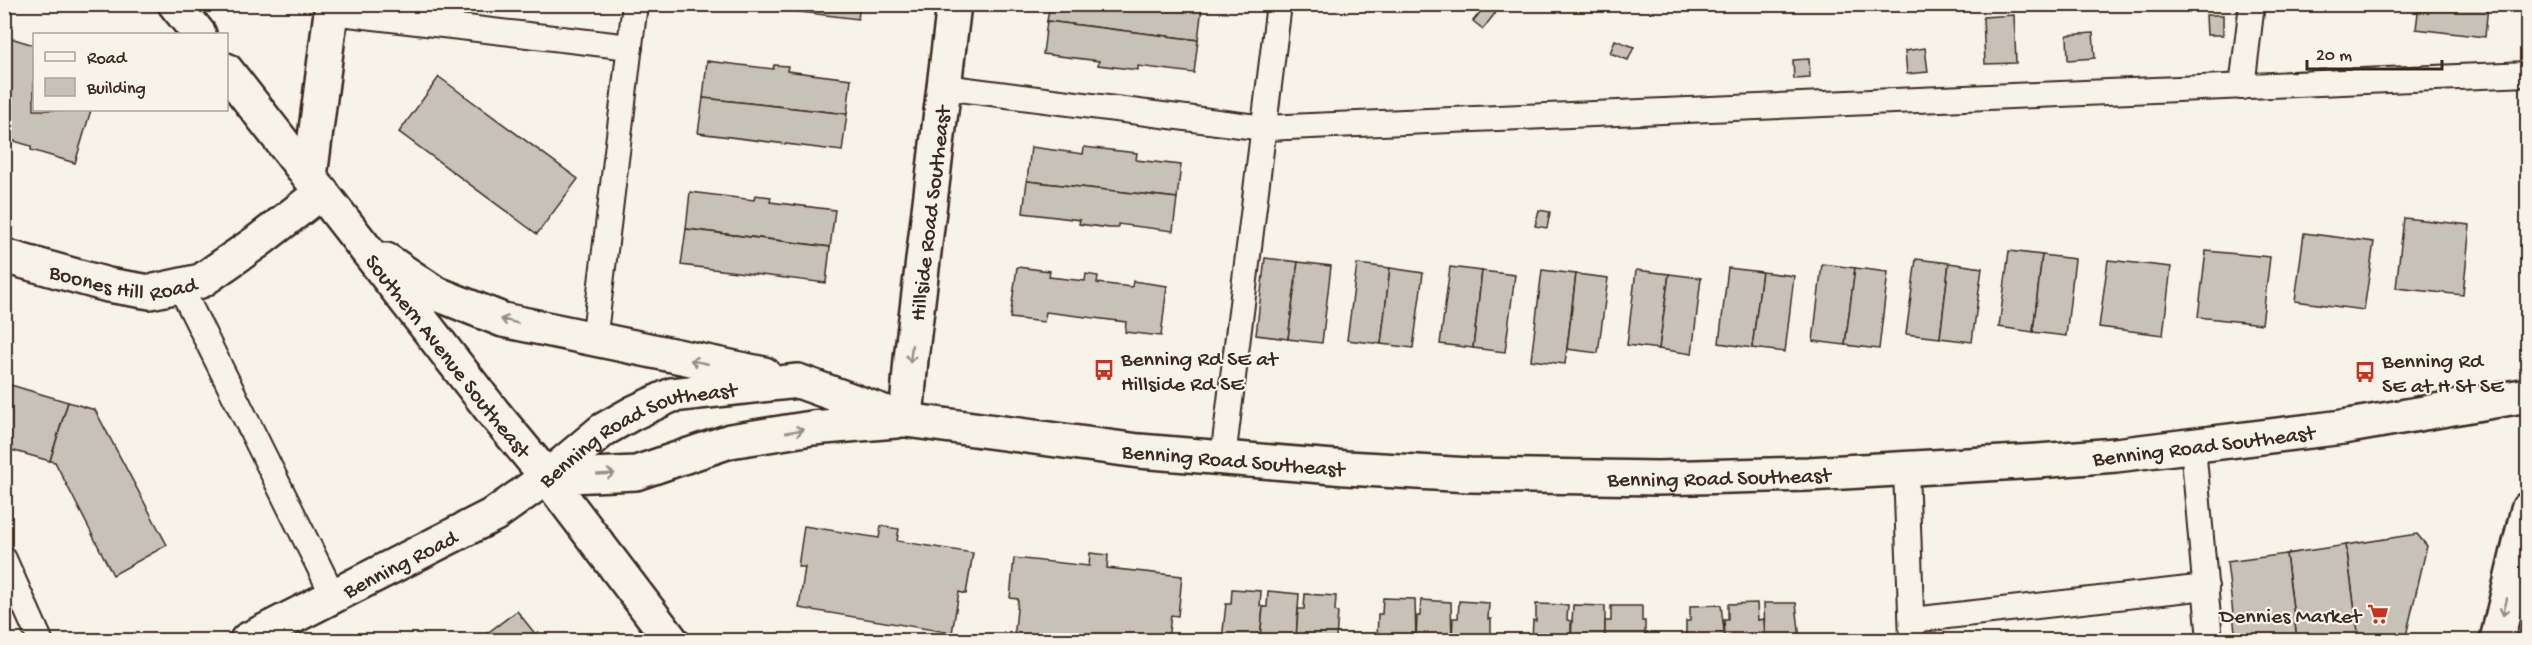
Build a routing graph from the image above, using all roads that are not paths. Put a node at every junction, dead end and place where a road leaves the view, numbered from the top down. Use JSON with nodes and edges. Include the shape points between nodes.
{"nodes":[{"id":1,"x":175,"y":4,"type":"edge"},
{"id":2,"x":635,"y":4,"type":"edge"},
{"id":3,"x":954,"y":4,"type":"edge"},
{"id":4,"x":1279,"y":4,"type":"edge"},
{"id":5,"x":2252,"y":4,"type":"edge"},
{"id":6,"x":332,"y":8,"type":"edge"},
{"id":7,"x":198,"y":33,"type":"edge"},
{"id":8,"x":630,"y":47,"type":"junction"},
{"id":9,"x":228,"y":73,"type":"edge"},
{"id":10,"x":2528,"y":74,"type":"edge"},
{"id":11,"x":944,"y":87,"type":"junction"},
{"id":12,"x":2242,"y":87,"type":"junction"},
{"id":13,"x":1264,"y":128,"type":"junction"},
{"id":14,"x":316,"y":185,"type":"junction"},
{"id":15,"x":362,"y":244,"type":"junction"},
{"id":16,"x":4,"y":256,"type":"edge"},
{"id":17,"x":180,"y":285,"type":"junction"},
{"id":18,"x":594,"y":340,"type":"junction"},
{"id":19,"x":798,"y":381,"type":"junction"},
{"id":20,"x":2528,"y":395,"type":"edge"},
{"id":21,"x":906,"y":420,"type":"junction"},
{"id":22,"x":2193,"y":446,"type":"junction"},
{"id":23,"x":1223,"y":458,"type":"junction"},
{"id":24,"x":1906,"y":469,"type":"junction"},
{"id":25,"x":547,"y":477,"type":"junction"},
{"id":26,"x":2528,"y":509,"type":"edge"},
{"id":27,"x":4,"y":559,"type":"edge"},
{"id":28,"x":2206,"y":587,"type":"junction"},
{"id":29,"x":334,"y":597,"type":"junction"},
{"id":30,"x":1912,"y":630,"type":"edge"},
{"id":31,"x":40,"y":640,"type":"edge"},
{"id":32,"x":247,"y":640,"type":"edge"},
{"id":33,"x":671,"y":640,"type":"edge"},
{"id":34,"x":2210,"y":640,"type":"edge"},
{"id":35,"x":2497,"y":640,"type":"edge"}],
"edges":[{"from":1,"to":7,"type":"main road"},
{"from":2,"to":8,"type":"lane"},
{"from":3,"to":11,"type":"main road","name":"Hillside Road Southeast"},
{"from":4,"to":13,"type":"lane"},
{"from":5,"to":12,"type":"lane"},
{"from":6,"to":8,"type":"lane"},
{"from":6,"to":14,"type":"main road"},
{"from":8,"to":18,"type":"lane"},
{"from":9,"to":14,"type":"main road","name":"Southern Avenue Southeast"},
{"from":10,"to":12,"type":"lane"},
{"from":11,"to":13,"type":"lane"},
{"from":11,"to":21,"type":"main road","name":"Hillside Road Southeast","one_way":true},
{"from":12,"to":13,"type":"lane"},
{"from":13,"to":23,"type":"lane"},
{"from":14,"to":15,"type":"main road","name":"Southern Avenue Southeast"},
{"from":14,"to":17,"type":"main road","name":"Boones Hill Road","via":[[257,242],[201,281]]},
{"from":18,"to":15,"type":"main road","one_way":true,"via":[[503,320],[435,293]]},
{"from":15,"to":25,"type":"main road","name":"Southern Avenue Southeast"},
{"from":16,"to":17,"type":"main road","name":"Boones Hill Road","via":[[108,285],[150,292]]},
{"from":17,"to":29,"type":"lane"},
{"from":19,"to":18,"type":"main road","one_way":true},
{"from":19,"to":21,"type":"main road","name":"Benning Road Southeast"},
{"from":19,"to":25,"type":"main road","name":"Benning Road Southeast","via":[[672,395],[603,430]]},
{"from":20,"to":22,"type":"main road","name":"Benning Road Southeast","via":[[2418,415]]},
{"from":21,"to":23,"type":"main road","name":"Benning Road Southeast","via":[[1139,452]]},
{"from":25,"to":21,"type":"main road","name":"Benning Road Southeast","one_way":true,"via":[[636,472],[730,441],[812,428]]},
{"from":22,"to":24,"type":"main road","name":"Benning Road Southeast"},
{"from":22,"to":28,"type":"lane"},
{"from":23,"to":24,"type":"main road","name":"Benning Road Southeast","via":[[1470,474],[1658,478]]},
{"from":24,"to":30,"type":"lane"},
{"from":25,"to":29,"type":"main road","name":"Benning Road","via":[[495,514]]},
{"from":25,"to":33,"type":"main road","name":"Southern Avenue Southeast"},
{"from":26,"to":35,"type":"main road","one_way":true},
{"from":27,"to":31,"type":"lane"},
{"from":28,"to":30,"type":"lane"},
{"from":28,"to":34,"type":"lane"},
{"from":29,"to":32,"type":"main road","name":"Benning Road"}]}
